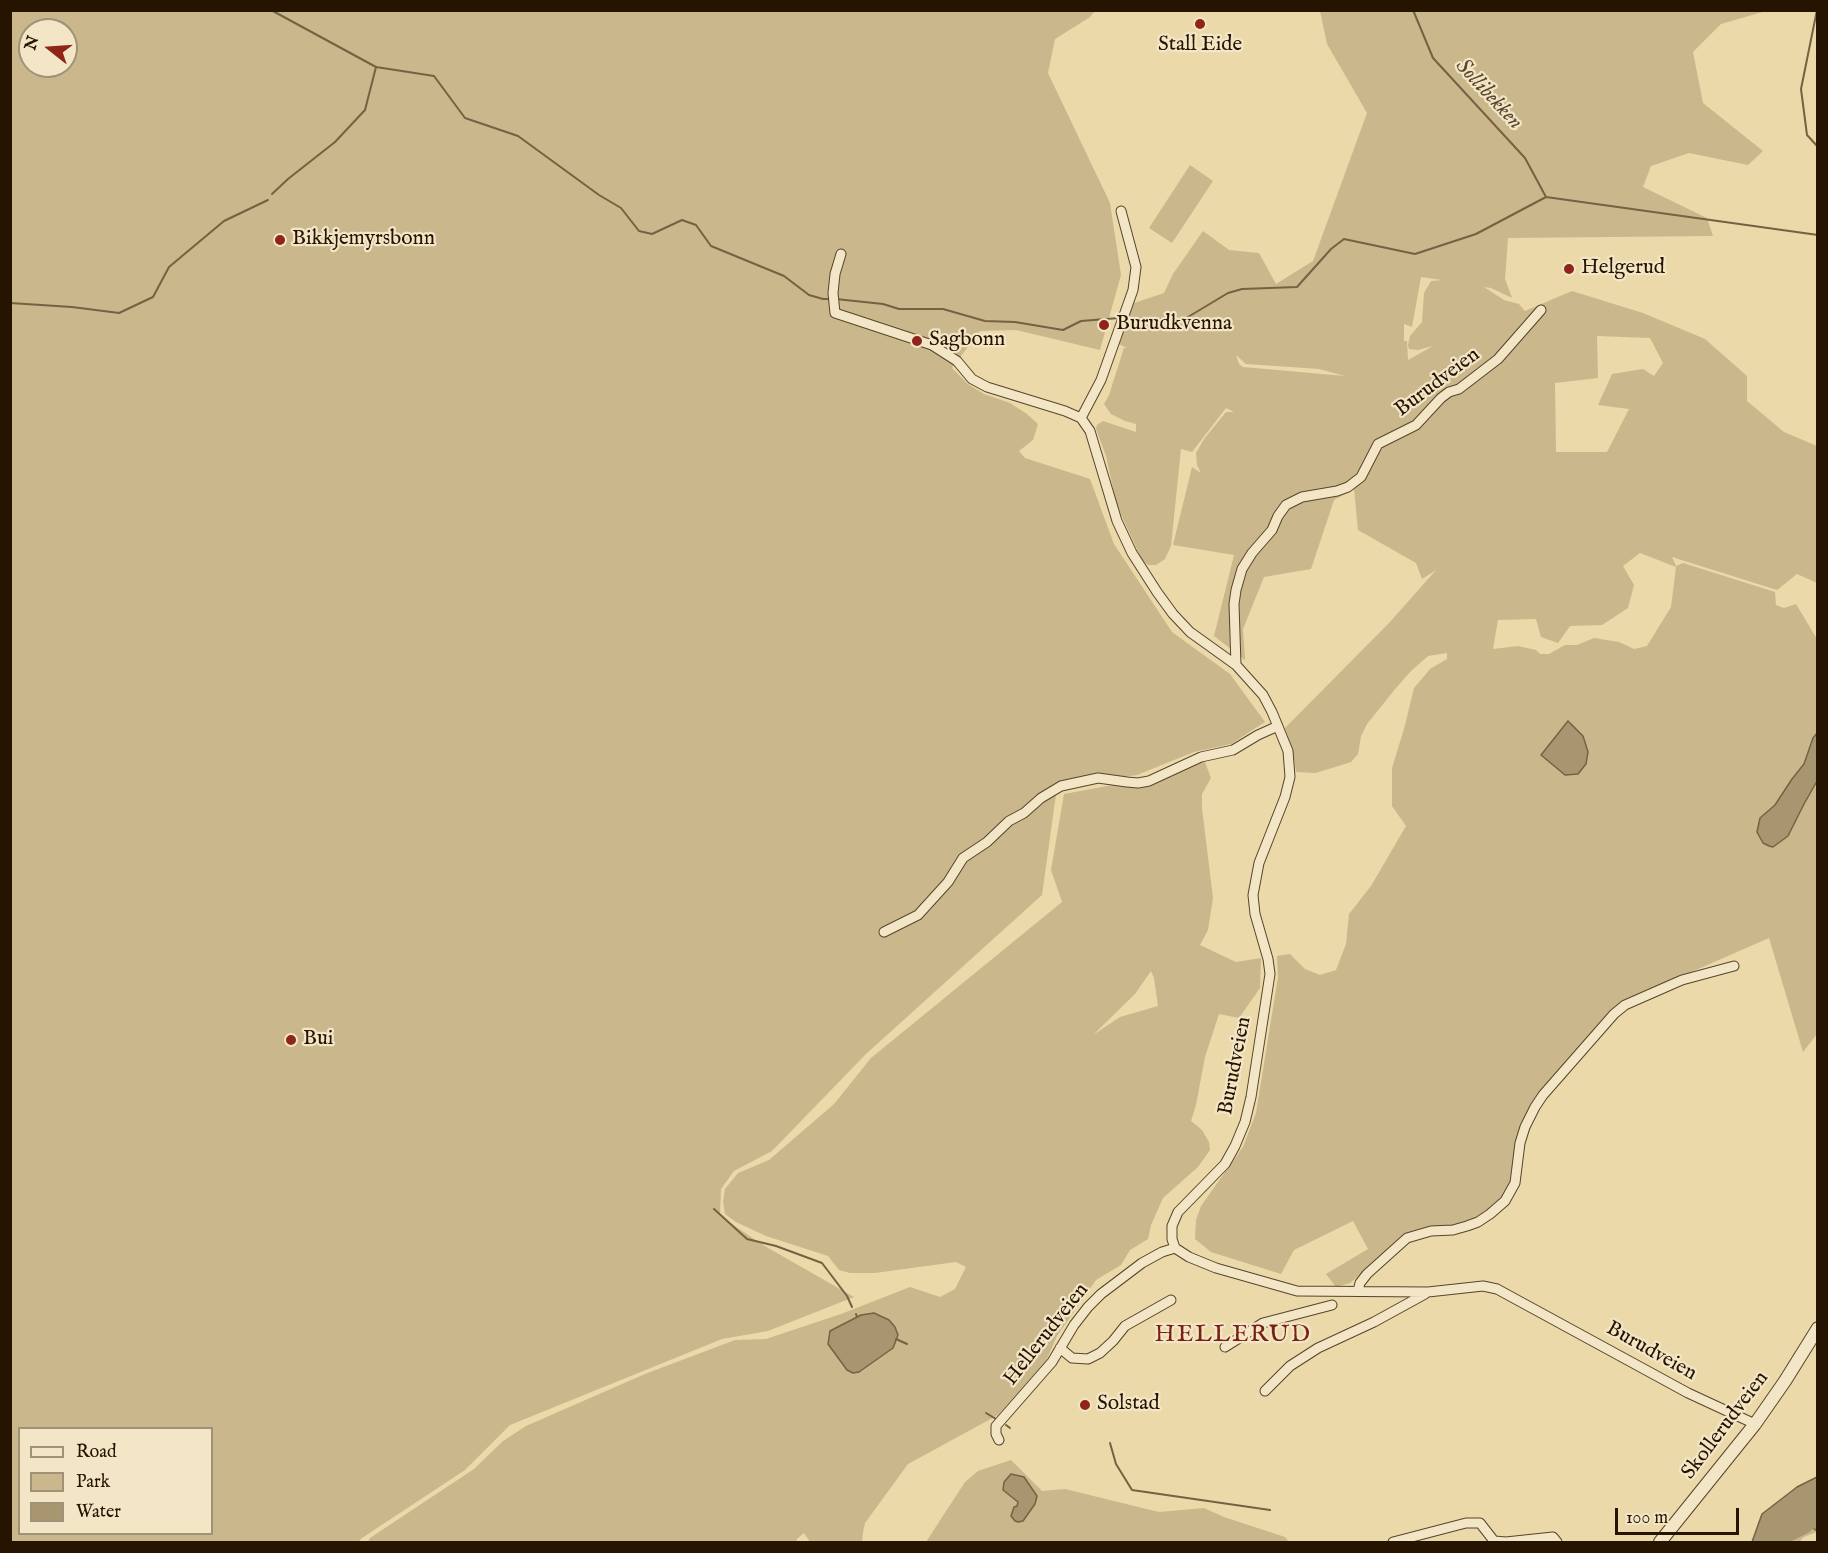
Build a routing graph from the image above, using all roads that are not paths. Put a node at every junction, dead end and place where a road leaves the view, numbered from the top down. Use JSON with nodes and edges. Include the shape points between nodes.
{"nodes":[{"id":1,"x":1121,"y":211,"type":"dead end"},
{"id":2,"x":841,"y":254,"type":"dead end"},
{"id":3,"x":1541,"y":310,"type":"dead end"},
{"id":4,"x":1082,"y":418,"type":"junction"},
{"id":5,"x":1236,"y":665,"type":"junction"},
{"id":6,"x":1278,"y":726,"type":"junction"},
{"id":7,"x":884,"y":932,"type":"dead end"},
{"id":8,"x":1734,"y":966,"type":"dead end"},
{"id":9,"x":1175,"y":1248,"type":"junction"},
{"id":10,"x":1358,"y":1291,"type":"junction"},
{"id":11,"x":1428,"y":1292,"type":"junction"},
{"id":12,"x":1171,"y":1300,"type":"dead end"},
{"id":13,"x":1332,"y":1305,"type":"dead end"},
{"id":14,"x":1818,"y":1328,"type":"edge"},
{"id":15,"x":1225,"y":1347,"type":"dead end"},
{"id":16,"x":1060,"y":1348,"type":"junction"},
{"id":17,"x":1265,"y":1392,"type":"dead end"},
{"id":18,"x":1755,"y":1424,"type":"junction"},
{"id":19,"x":999,"y":1440,"type":"dead end"},
{"id":20,"x":1393,"y":1542,"type":"edge"},
{"id":21,"x":1557,"y":1542,"type":"edge"},
{"id":22,"x":1660,"y":1542,"type":"edge"}],
"edges":[{"from":1,"to":4,"type":"street","via":[[1136,267],[1133,290],[1101,380]]},
{"from":2,"to":4,"type":"street","via":[[835,274],[835,305],[932,345],[987,387]]},
{"from":3,"to":5,"type":"street","name":"Burudveien","via":[[1498,359],[1441,398],[1416,425],[1378,444],[1361,477],[1348,487],[1302,497],[1286,505],[1242,568],[1234,604]]},
{"from":4,"to":5,"type":"street","name":"Burudveien","via":[[1090,430],[1117,521],[1132,553],[1190,632]]},
{"from":5,"to":6,"type":"street","name":"Burudveien","via":[[1263,695]]},
{"from":6,"to":7,"type":"street","via":[[1233,750],[1201,756],[1149,781],[1098,778],[1060,786],[963,858],[948,882],[918,915]]},
{"from":6,"to":9,"type":"street","name":"Burudveien","via":[[1288,751],[1290,777],[1255,877],[1255,914],[1270,975],[1251,1096],[1245,1122],[1225,1164],[1178,1212],[1172,1226]]},
{"from":8,"to":10,"type":"street","via":[[1682,980],[1625,1005],[1614,1014],[1535,1107],[1520,1143],[1515,1183],[1505,1201],[1478,1222],[1407,1238],[1367,1274]]},
{"from":9,"to":10,"type":"street","name":"Burudveien","via":[[1216,1268],[1297,1291]]},
{"from":9,"to":16,"type":"street","name":"Hellerudveien","via":[[1142,1263],[1101,1294]]},
{"from":10,"to":11,"type":"street","name":"Burudveien"},
{"from":11,"to":17,"type":"street","name":"Burudveien","via":[[1318,1348],[1290,1366]]},
{"from":11,"to":18,"type":"street","name":"Burudveien","via":[[1469,1286],[1497,1289],[1714,1407]]},
{"from":12,"to":16,"type":"street","via":[[1125,1326],[1100,1353],[1088,1359],[1072,1358]]},
{"from":13,"to":15,"type":"street","via":[[1263,1323]]},
{"from":14,"to":18,"type":"street","name":"Skollerudveien"},
{"from":16,"to":19,"type":"street","name":"Hellerudveien","via":[[1046,1370],[996,1426]]},
{"from":18,"to":22,"type":"street","name":"Skollerudveien"},
{"from":20,"to":21,"type":"street","via":[[1474,1522],[1480,1523],[1494,1541],[1553,1537]]}]}
